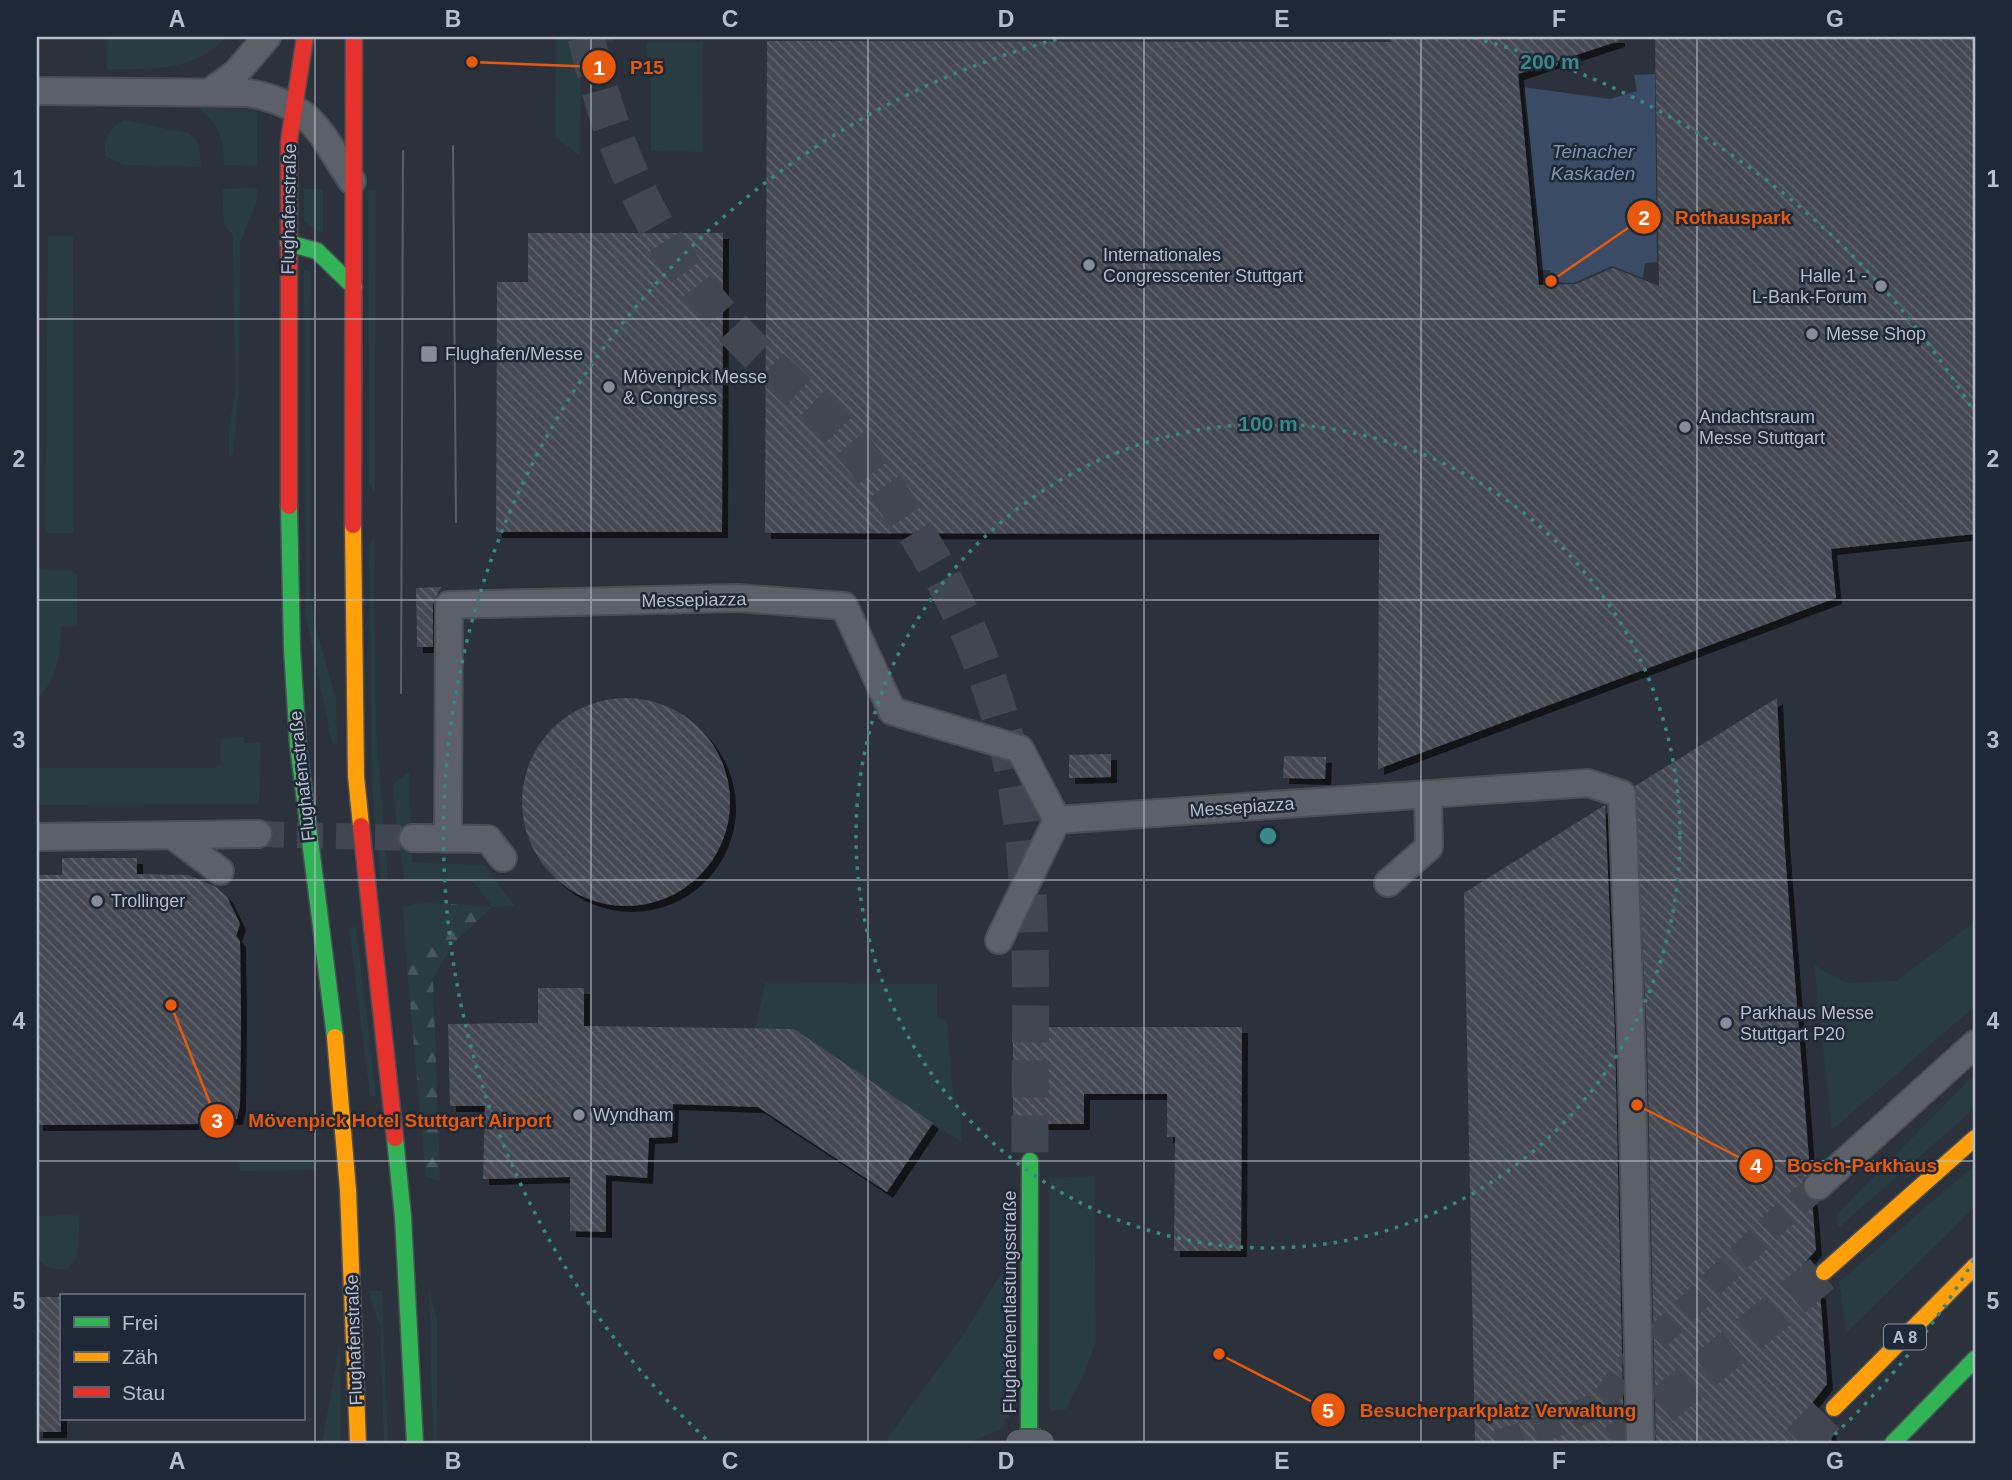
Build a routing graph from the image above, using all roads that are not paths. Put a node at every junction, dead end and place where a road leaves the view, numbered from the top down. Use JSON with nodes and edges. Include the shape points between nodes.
{"nodes":[{"id":1,"x":267,"y":37,"type":"edge"},
{"id":2,"x":305,"y":37,"type":"edge"},
{"id":3,"x":354,"y":37,"type":"edge"},
{"id":4,"x":37,"y":91,"type":"edge"},
{"id":5,"x":211,"y":92,"type":"junction"},
{"id":6,"x":293,"y":106,"type":"junction"},
{"id":7,"x":352,"y":181,"type":"junction"},
{"id":8,"x":288,"y":243,"type":"junction"},
{"id":9,"x":354,"y":287,"type":"junction"},
{"id":10,"x":1428,"y":794,"type":"junction"},
{"id":11,"x":1057,"y":820,"type":"junction"},
{"id":12,"x":258,"y":834,"type":"tunnel mouth"},
{"id":13,"x":173,"y":836,"type":"junction"},
{"id":14,"x":37,"y":837,"type":"edge"},
{"id":15,"x":413,"y":838,"type":"tunnel mouth"},
{"id":16,"x":448,"y":839,"type":"junction"},
{"id":17,"x":503,"y":858,"type":"dead end"},
{"id":18,"x":220,"y":871,"type":"dead end"},
{"id":19,"x":1388,"y":883,"type":"dead end"},
{"id":20,"x":999,"y":940,"type":"dead end"},
{"id":21,"x":1975,"y":1044,"type":"edge"},
{"id":22,"x":1975,"y":1138,"type":"edge"},
{"id":23,"x":1030,"y":1161,"type":"tunnel mouth"},
{"id":24,"x":1818,"y":1186,"type":"tunnel mouth"},
{"id":25,"x":1975,"y":1266,"type":"edge"},
{"id":26,"x":1824,"y":1272,"type":"tunnel mouth"},
{"id":27,"x":1975,"y":1359,"type":"edge"},
{"id":28,"x":1935,"y":1399,"type":"junction"},
{"id":29,"x":1834,"y":1408,"type":"tunnel mouth"},
{"id":30,"x":358,"y":1443,"type":"edge"},
{"id":31,"x":415,"y":1443,"type":"edge"},
{"id":32,"x":1019,"y":1443,"type":"edge"},
{"id":33,"x":1029,"y":1443,"type":"edge"},
{"id":34,"x":1041,"y":1443,"type":"edge"},
{"id":35,"x":1640,"y":1443,"type":"edge"},
{"id":36,"x":1893,"y":1443,"type":"edge"},
{"id":37,"x":1909,"y":1443,"type":"edge"}],
"edges":[{"from":1,"to":5,"type":"street","via":[[236,73]]},
{"from":2,"to":6,"type":"main road","name":"Flughafenstraße"},
{"from":3,"to":7,"type":"main road","name":"Flughafenstraße"},
{"from":4,"to":5,"type":"street"},
{"from":5,"to":6,"type":"street","via":[[249,93]]},
{"from":6,"to":7,"type":"street","name":"Flughafenstraße","via":[[329,140]]},
{"from":6,"to":8,"type":"main road","name":"Flughafenstraße"},
{"from":7,"to":9,"type":"main road","name":"Flughafenstraße"},
{"from":8,"to":9,"type":"main road","via":[[303,242],[326,257]]},
{"from":8,"to":30,"type":"main road","name":"Flughafenstraße","via":[[292,649],[298,746],[332,1007],[349,1204]]},
{"from":9,"to":31,"type":"main road","name":"Flughafenstraße","via":[[356,776],[403,1217]]},
{"from":10,"to":11,"type":"street","name":"Messepiazza"},
{"from":10,"to":19,"type":"street","via":[[1429,847]]},
{"from":10,"to":35,"type":"street","name":"Messepiazza","bridge":true,"via":[[1588,783],[1622,794]]},
{"from":11,"to":16,"type":"street","name":"Messepiazza","via":[[1020,749],[892,711],[844,606],[737,598],[449,605]]},
{"from":11,"to":20,"type":"street"},
{"from":12,"to":13,"type":"street"},
{"from":13,"to":14,"type":"street"},
{"from":13,"to":18,"type":"street"},
{"from":15,"to":16,"type":"street"},
{"from":16,"to":17,"type":"street","via":[[488,839]]},
{"from":21,"to":24,"type":"street"},
{"from":22,"to":26,"type":"main road"},
{"from":23,"to":33,"type":"main road","name":"Flughafenentlastungsstraße"},
{"from":25,"to":29,"type":"main road","number":"A 8"},
{"from":27,"to":28,"type":"main road"},
{"from":28,"to":36,"type":"main road"},
{"from":28,"to":37,"type":"main road"},
{"from":32,"to":34,"type":"street","bridge":true}]}
